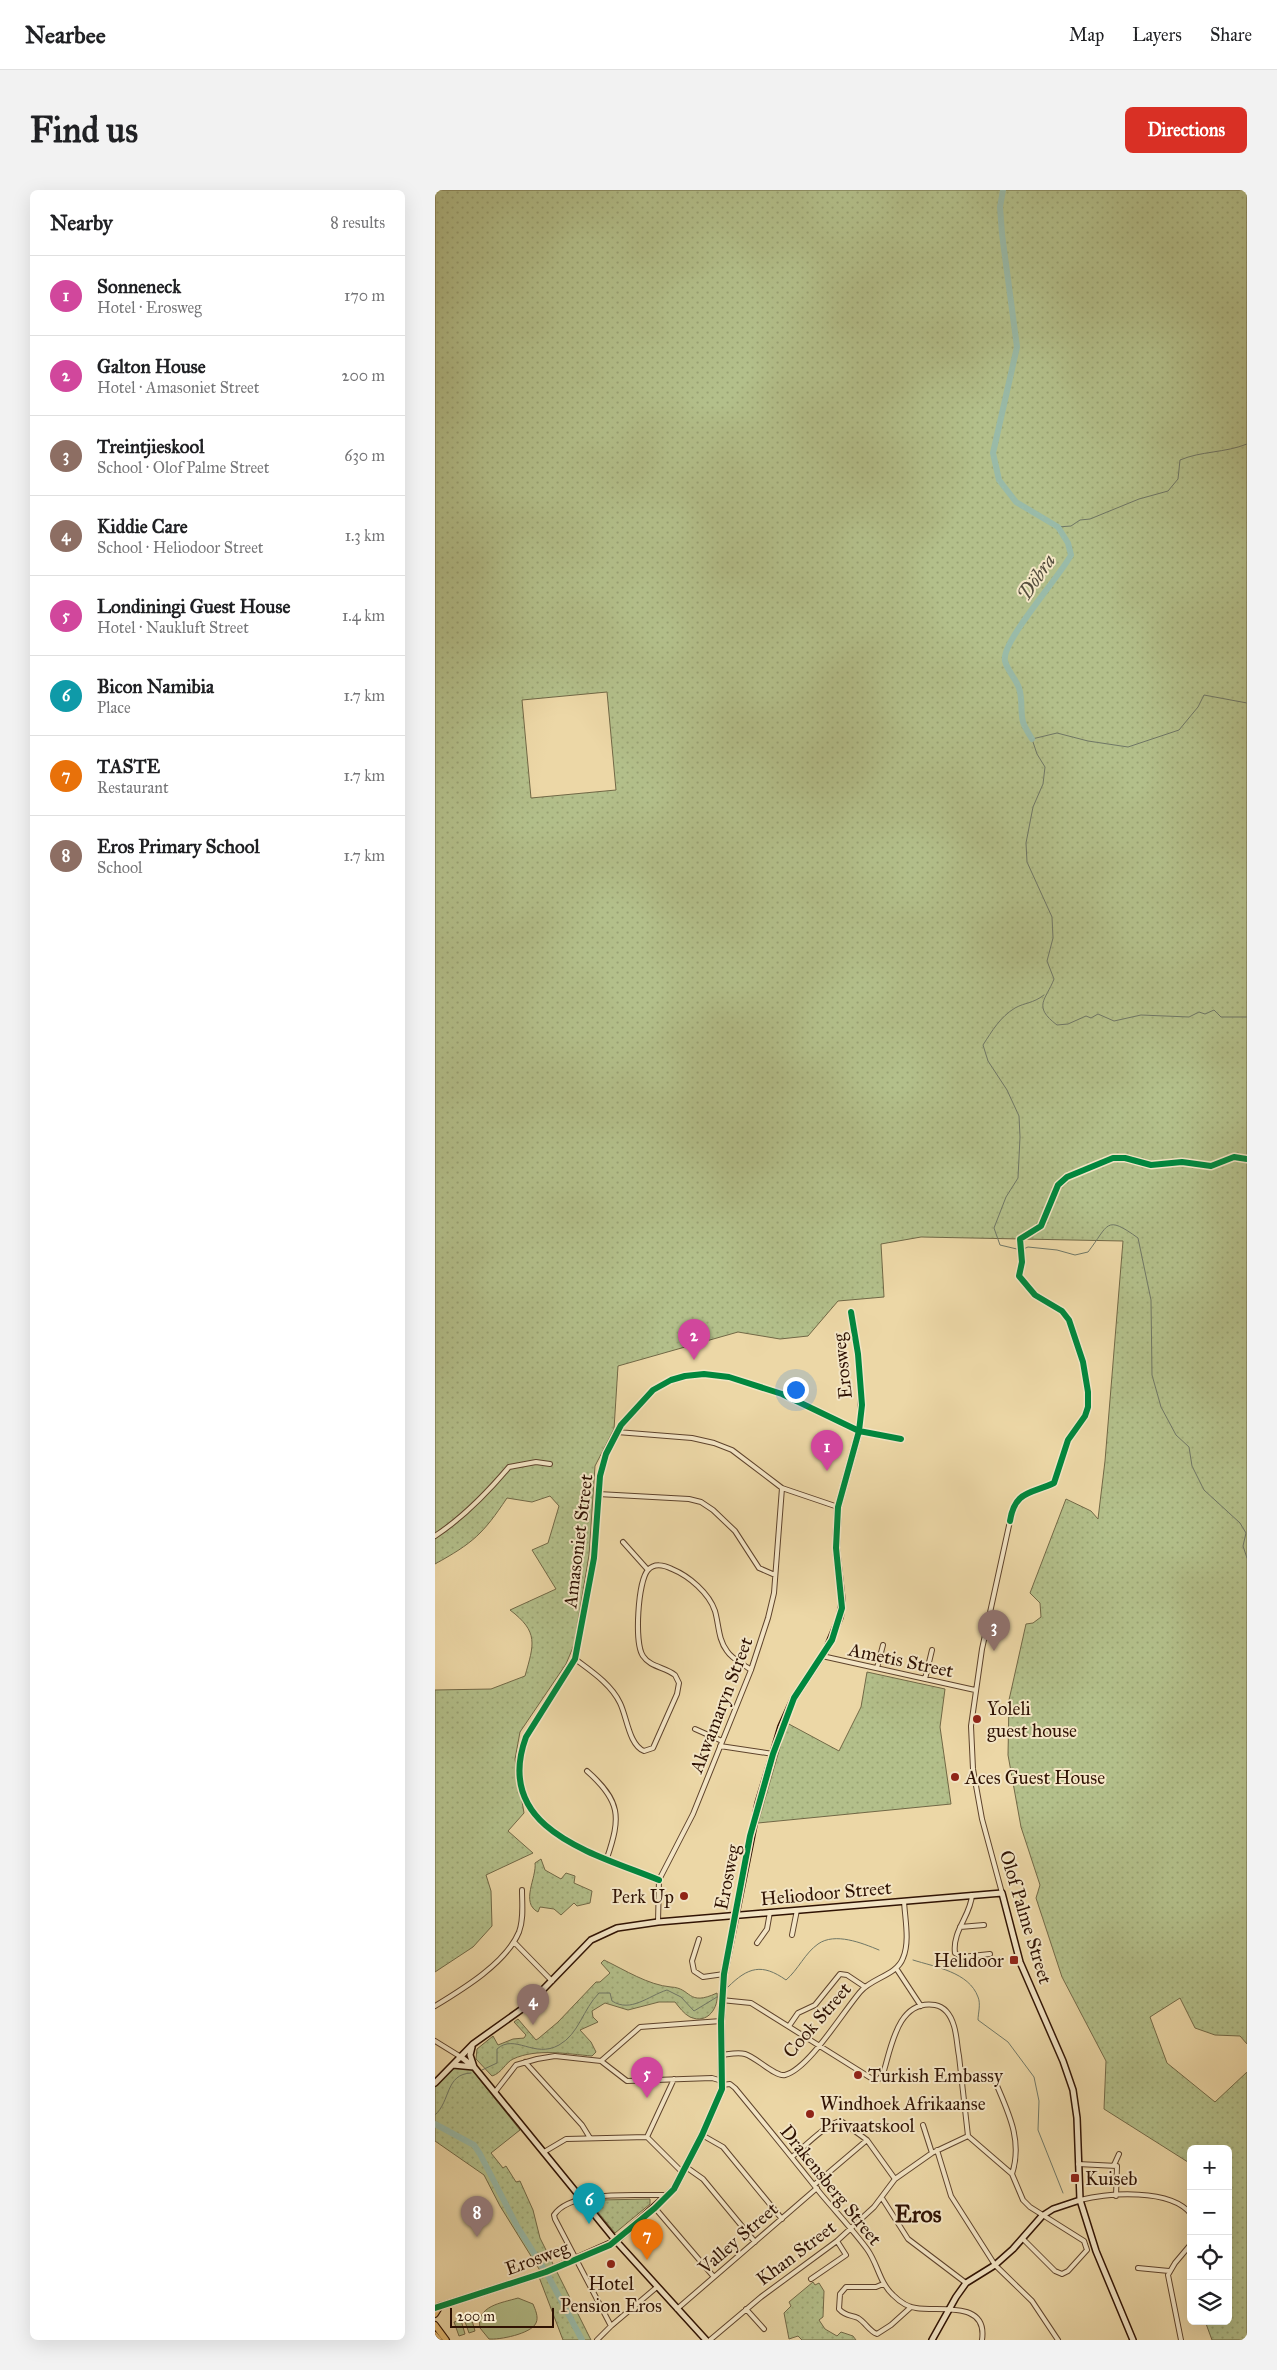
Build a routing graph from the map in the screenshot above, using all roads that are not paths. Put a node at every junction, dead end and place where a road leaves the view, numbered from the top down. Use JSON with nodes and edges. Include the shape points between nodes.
{"nodes":[{"id":1,"x":851,"y":1312,"type":"dead end"},
{"id":2,"x":859,"y":1431,"type":"junction"},
{"id":3,"x":617,"y":1432,"type":"junction"},
{"id":4,"x":901,"y":1439,"type":"dead end"},
{"id":5,"x":550,"y":1464,"type":"dead end"},
{"id":6,"x":782,"y":1488,"type":"junction"},
{"id":7,"x":598,"y":1494,"type":"junction"},
{"id":8,"x":838,"y":1507,"type":"junction"},
{"id":9,"x":1010,"y":1521,"type":"dead end"},
{"id":10,"x":435,"y":1536,"type":"edge"},
{"id":11,"x":623,"y":1542,"type":"dead end"},
{"id":12,"x":648,"y":1570,"type":"junction"},
{"id":13,"x":775,"y":1575,"type":"junction"},
{"id":14,"x":883,"y":1645,"type":"dead end"},
{"id":15,"x":932,"y":1650,"type":"dead end"},
{"id":16,"x":822,"y":1656,"type":"junction"},
{"id":17,"x":575,"y":1659,"type":"junction"},
{"id":18,"x":877,"y":1668,"type":"junction"},
{"id":19,"x":751,"y":1670,"type":"junction"},
{"id":20,"x":925,"y":1679,"type":"junction"},
{"id":21,"x":975,"y":1690,"type":"junction"},
{"id":22,"x":695,"y":1729,"type":"dead end"},
{"id":23,"x":721,"y":1743,"type":"junction"},
{"id":24,"x":773,"y":1754,"type":"junction"},
{"id":25,"x":587,"y":1771,"type":"dead end"},
{"id":26,"x":607,"y":1858,"type":"junction"},
{"id":27,"x":659,"y":1880,"type":"junction"},
{"id":28,"x":522,"y":1890,"type":"dead end"},
{"id":29,"x":1002,"y":1893,"type":"junction"},
{"id":30,"x":972,"y":1895,"type":"junction"},
{"id":31,"x":904,"y":1901,"type":"junction"},
{"id":32,"x":797,"y":1910,"type":"junction"},
{"id":33,"x":770,"y":1912,"type":"junction"},
{"id":34,"x":735,"y":1916,"type":"junction"},
{"id":35,"x":658,"y":1922,"type":"junction"},
{"id":36,"x":984,"y":1925,"type":"dead end"},
{"id":37,"x":960,"y":1927,"type":"junction"},
{"id":38,"x":792,"y":1935,"type":"dead end"},
{"id":39,"x":699,"y":1938,"type":"dead end"},
{"id":40,"x":513,"y":1942,"type":"junction"},
{"id":41,"x":757,"y":1943,"type":"dead end"},
{"id":42,"x":991,"y":1954,"type":"dead end"},
{"id":43,"x":896,"y":1968,"type":"junction"},
{"id":44,"x":724,"y":1974,"type":"junction"},
{"id":45,"x":551,"y":1981,"type":"junction"},
{"id":46,"x":865,"y":1986,"type":"junction"},
{"id":47,"x":721,"y":2000,"type":"junction"},
{"id":48,"x":435,"y":2006,"type":"edge"},
{"id":49,"x":921,"y":2006,"type":"junction"},
{"id":50,"x":721,"y":2021,"type":"junction"},
{"id":51,"x":789,"y":2026,"type":"junction"},
{"id":52,"x":435,"y":2041,"type":"edge"},
{"id":53,"x":473,"y":2044,"type":"junction"},
{"id":54,"x":819,"y":2045,"type":"junction"},
{"id":55,"x":722,"y":2055,"type":"junction"},
{"id":56,"x":461,"y":2057,"type":"junction"},
{"id":57,"x":601,"y":2061,"type":"junction"},
{"id":58,"x":525,"y":2062,"type":"junction"},
{"id":59,"x":453,"y":2065,"type":"junction"},
{"id":60,"x":474,"y":2067,"type":"junction"},
{"id":61,"x":961,"y":2078,"type":"junction"},
{"id":62,"x":674,"y":2079,"type":"junction"},
{"id":63,"x":435,"y":2083,"type":"edge"},
{"id":64,"x":722,"y":2083,"type":"junction"},
{"id":65,"x":495,"y":2092,"type":"junction"},
{"id":66,"x":923,"y":2125,"type":"dead end"},
{"id":67,"x":702,"y":2135,"type":"junction"},
{"id":68,"x":968,"y":2136,"type":"junction"},
{"id":69,"x":647,"y":2137,"type":"junction"},
{"id":70,"x":590,"y":2138,"type":"junction"},
{"id":71,"x":867,"y":2140,"type":"junction"},
{"id":72,"x":937,"y":2150,"type":"junction"},
{"id":73,"x":544,"y":2152,"type":"junction"},
{"id":74,"x":932,"y":2153,"type":"junction"},
{"id":75,"x":1119,"y":2154,"type":"dead end"},
{"id":76,"x":791,"y":2157,"type":"junction"},
{"id":77,"x":1078,"y":2164,"type":"junction"},
{"id":78,"x":1114,"y":2165,"type":"junction"},
{"id":79,"x":686,"y":2167,"type":"junction"},
{"id":80,"x":683,"y":2174,"type":"junction"},
{"id":81,"x":1012,"y":2174,"type":"junction"},
{"id":82,"x":895,"y":2179,"type":"junction"},
{"id":83,"x":815,"y":2186,"type":"junction"},
{"id":84,"x":669,"y":2195,"type":"junction"},
{"id":85,"x":1116,"y":2196,"type":"junction"},
{"id":86,"x":581,"y":2198,"type":"junction"},
{"id":87,"x":882,"y":2198,"type":"junction"},
{"id":88,"x":1080,"y":2200,"type":"junction"},
{"id":89,"x":655,"y":2208,"type":"junction"},
{"id":90,"x":1187,"y":2211,"type":"edge"},
{"id":91,"x":1042,"y":2216,"type":"junction"},
{"id":92,"x":782,"y":2219,"type":"junction"},
{"id":93,"x":850,"y":2229,"type":"junction"},
{"id":94,"x":1023,"y":2240,"type":"junction"},
{"id":95,"x":616,"y":2241,"type":"junction"},
{"id":96,"x":837,"y":2241,"type":"junction"},
{"id":97,"x":755,"y":2242,"type":"junction"},
{"id":98,"x":1187,"y":2249,"type":"edge"},
{"id":99,"x":577,"y":2260,"type":"junction"},
{"id":100,"x":995,"y":2265,"type":"junction"},
{"id":101,"x":1138,"y":2268,"type":"dead end"},
{"id":102,"x":1169,"y":2272,"type":"junction"},
{"id":103,"x":714,"y":2277,"type":"junction"},
{"id":104,"x":811,"y":2279,"type":"dead end"},
{"id":105,"x":966,"y":2283,"type":"junction"},
{"id":106,"x":883,"y":2284,"type":"junction"},
{"id":107,"x":657,"y":2287,"type":"junction"},
{"id":108,"x":437,"y":2306,"type":"edge"},
{"id":109,"x":911,"y":2307,"type":"junction"},
{"id":110,"x":677,"y":2309,"type":"junction"},
{"id":111,"x":746,"y":2310,"type":"junction"},
{"id":112,"x":948,"y":2310,"type":"junction"},
{"id":113,"x":435,"y":2314,"type":"edge"},
{"id":114,"x":435,"y":2325,"type":"edge"},
{"id":115,"x":611,"y":2326,"type":"junction"},
{"id":116,"x":764,"y":2329,"type":"dead end"},
{"id":117,"x":446,"y":2340,"type":"edge"},
{"id":118,"x":597,"y":2340,"type":"edge"},
{"id":119,"x":706,"y":2340,"type":"edge"},
{"id":120,"x":710,"y":2340,"type":"edge"},
{"id":121,"x":932,"y":2340,"type":"edge"},
{"id":122,"x":982,"y":2340,"type":"edge"},
{"id":123,"x":1058,"y":2340,"type":"edge"},
{"id":124,"x":1133,"y":2340,"type":"edge"},
{"id":125,"x":1181,"y":2340,"type":"edge"}],
"edges":[{"from":1,"to":2,"type":"street","name":"Erosweg","via":[[861,1395]]},
{"from":2,"to":3,"type":"street","name":"Amasoniet Street","via":[[755,1384],[704,1374],[676,1378],[660,1386]]},
{"from":2,"to":4,"type":"street","name":"Amasoniet Street"},
{"from":2,"to":8,"type":"street","name":"Erosweg"},
{"from":3,"to":6,"type":"street","via":[[714,1442],[733,1450]]},
{"from":3,"to":7,"type":"street","name":"Amasoniet Street","via":[[601,1471]]},
{"from":5,"to":10,"type":"street","via":[[536,1462],[509,1467],[458,1521]]},
{"from":6,"to":8,"type":"street"},
{"from":6,"to":13,"type":"street","name":"Akwamaryn Street"},
{"from":7,"to":13,"type":"street","via":[[701,1502],[735,1531],[759,1568]]},
{"from":7,"to":17,"type":"street","name":"Amasoniet Street","via":[[594,1558]]},
{"from":8,"to":16,"type":"street","name":"Erosweg","via":[[836,1548],[842,1602],[835,1633]]},
{"from":9,"to":21,"type":"street","name":"Olof Palme Street"},
{"from":11,"to":12,"type":"street"},
{"from":12,"to":17,"type":"street","via":[[644,1577],[637,1624],[639,1650],[650,1663],[675,1675],[679,1682],[677,1694],[653,1748],[644,1751],[636,1746],[614,1693]]},
{"from":12,"to":19,"type":"street","via":[[656,1565],[671,1568],[699,1588],[713,1606],[726,1651]]},
{"from":13,"to":19,"type":"street","name":"Akwamaryn Street","via":[[769,1618]]},
{"from":14,"to":18,"type":"street"},
{"from":15,"to":20,"type":"street"},
{"from":16,"to":18,"type":"street","name":"Ametis Street"},
{"from":16,"to":24,"type":"street","name":"Erosweg","via":[[794,1698]]},
{"from":17,"to":26,"type":"street","name":"Amasoniet Street","via":[[526,1737],[521,1758],[522,1785],[534,1813],[544,1826],[570,1844]]},
{"from":18,"to":20,"type":"street","name":"Ametis Street"},
{"from":19,"to":23,"type":"street","name":"Akwamaryn Street"},
{"from":20,"to":21,"type":"street","name":"Ametis Street"},
{"from":21,"to":29,"type":"street","name":"Olof Palme Street","via":[[971,1726],[973,1769],[982,1819]]},
{"from":22,"to":23,"type":"street"},
{"from":23,"to":24,"type":"street"},
{"from":23,"to":27,"type":"street","name":"Akwamaryn Street","via":[[683,1836]]},
{"from":24,"to":34,"type":"street","name":"Erosweg","via":[[754,1820]]},
{"from":25,"to":26,"type":"street","via":[[603,1785],[616,1812],[617,1828]]},
{"from":26,"to":27,"type":"street","name":"Amasoniet Street"},
{"from":27,"to":35,"type":"street","name":"Akwamaryn Street"},
{"from":28,"to":40,"type":"street","via":[[522,1919]]},
{"from":29,"to":30,"type":"street","name":"Heliodoor Street"},
{"from":29,"to":77,"type":"street","name":"Olof Palme Street","via":[[1020,1962],[1073,2090]]},
{"from":30,"to":31,"type":"street","name":"Heliodoor Street"},
{"from":30,"to":37,"type":"street","via":[[972,1906]]},
{"from":31,"to":32,"type":"street","name":"Heliodoor Street"},
{"from":31,"to":43,"type":"street","via":[[905,1952]]},
{"from":32,"to":33,"type":"street","name":"Heliodoor Street"},
{"from":32,"to":38,"type":"street"},
{"from":33,"to":34,"type":"street","name":"Heliodoor Street"},
{"from":33,"to":41,"type":"street","via":[[767,1929]]},
{"from":34,"to":35,"type":"street","name":"Heliodoor Street"},
{"from":34,"to":44,"type":"street","name":"Erosweg"},
{"from":35,"to":45,"type":"street","name":"Heliodoor Street","via":[[604,1932],[584,1945]]},
{"from":36,"to":37,"type":"street"},
{"from":37,"to":42,"type":"street","via":[[954,1950],[957,1956]]},
{"from":39,"to":44,"type":"street","via":[[692,1961],[694,1971],[703,1977]]},
{"from":40,"to":45,"type":"street"},
{"from":40,"to":48,"type":"street","via":[[491,1966]]},
{"from":43,"to":46,"type":"street","name":"Cook Street"},
{"from":43,"to":49,"type":"street"},
{"from":44,"to":47,"type":"street","name":"Erosweg"},
{"from":45,"to":53,"type":"street","name":"Heliodoor Street","via":[[515,2016]]},
{"from":46,"to":51,"type":"street","via":[[840,1974],[815,2005],[798,2014]]},
{"from":46,"to":54,"type":"street","name":"Cook Street"},
{"from":47,"to":50,"type":"street","name":"Erosweg"},
{"from":47,"to":51,"type":"street","via":[[751,2002]]},
{"from":49,"to":54,"type":"street","via":[[905,2015],[898,2026],[883,2074],[877,2080],[866,2077]]},
{"from":49,"to":61,"type":"street","via":[[941,2007],[951,2018]]},
{"from":50,"to":55,"type":"street","name":"Erosweg"},
{"from":50,"to":57,"type":"street","via":[[640,2027]]},
{"from":51,"to":54,"type":"street"},
{"from":52,"to":56,"type":"street"},
{"from":53,"to":56,"type":"street","name":"Heliodoor Street"},
{"from":53,"to":60,"type":"street","via":[[471,2056]]},
{"from":54,"to":55,"type":"street","name":"Cook Street","via":[[783,2076],[745,2054]]},
{"from":55,"to":64,"type":"street","name":"Erosweg"},
{"from":56,"to":59,"type":"street","name":"Heliodoor Street"},
{"from":56,"to":60,"type":"street"},
{"from":57,"to":58,"type":"street","via":[[555,2056]]},
{"from":57,"to":62,"type":"street","via":[[627,2081]]},
{"from":58,"to":65,"type":"street","via":[[513,2068]]},
{"from":58,"to":70,"type":"street"},
{"from":59,"to":60,"type":"street"},
{"from":59,"to":63,"type":"street","name":"Heliodoor Street"},
{"from":60,"to":65,"type":"street"},
{"from":61,"to":68,"type":"street"},
{"from":61,"to":81,"type":"street","via":[[985,2074],[995,2081],[1015,2136],[1017,2155]]},
{"from":62,"to":64,"type":"street","via":[[712,2078]]},
{"from":62,"to":69,"type":"street"},
{"from":64,"to":67,"type":"street","name":"Erosweg"},
{"from":64,"to":76,"type":"street","name":"Drakensberg Street","via":[[735,2088]]},
{"from":65,"to":73,"type":"street"},
{"from":66,"to":74,"type":"street"},
{"from":67,"to":79,"type":"street","name":"Erosweg"},
{"from":67,"to":92,"type":"street","via":[[723,2147]]},
{"from":68,"to":72,"type":"street","name":"Khan Street"},
{"from":68,"to":81,"type":"street"},
{"from":69,"to":70,"type":"street"},
{"from":69,"to":80,"type":"street"},
{"from":70,"to":73,"type":"street","via":[[563,2140]]},
{"from":71,"to":76,"type":"street","via":[[845,2124],[836,2122]]},
{"from":71,"to":82,"type":"street"},
{"from":71,"to":83,"type":"street","name":"Valley Street"},
{"from":72,"to":74,"type":"street","name":"Khan Street"},
{"from":72,"to":100,"type":"street","via":[[951,2196]]},
{"from":73,"to":86,"type":"street"},
{"from":74,"to":82,"type":"street","name":"Khan Street"},
{"from":75,"to":78,"type":"street"},
{"from":76,"to":83,"type":"street","name":"Drakensberg Street"},
{"from":77,"to":78,"type":"street"},
{"from":77,"to":88,"type":"street","name":"Olof Palme Street"},
{"from":78,"to":85,"type":"street","via":[[1118,2168]]},
{"from":79,"to":80,"type":"street","name":"Erosweg"},
{"from":79,"to":97,"type":"street","via":[[703,2179]]},
{"from":80,"to":84,"type":"street","name":"Erosweg"},
{"from":81,"to":91,"type":"street","via":[[1023,2200]]},
{"from":82,"to":87,"type":"street","name":"Khan Street"},
{"from":83,"to":92,"type":"street","name":"Valley Street"},
{"from":83,"to":93,"type":"street","name":"Drakensberg Street"},
{"from":84,"to":86,"type":"street"},
{"from":84,"to":89,"type":"street","name":"Erosweg"},
{"from":85,"to":88,"type":"street"},
{"from":85,"to":90,"type":"street","via":[[1167,2198]]},
{"from":86,"to":95,"type":"street"},
{"from":86,"to":99,"type":"street","via":[[555,2215]]},
{"from":87,"to":93,"type":"street","name":"Khan Street"},
{"from":87,"to":105,"type":"street","via":[[908,2239]]},
{"from":88,"to":91,"type":"street"},
{"from":88,"to":124,"type":"street","name":"Olof Palme Street","via":[[1096,2251]]},
{"from":89,"to":95,"type":"street","name":"Erosweg"},
{"from":89,"to":103,"type":"street"},
{"from":91,"to":94,"type":"street"},
{"from":91,"to":94,"type":"street","via":[[1084,2241],[1087,2247],[1085,2254],[1068,2271],[1057,2273]]},
{"from":92,"to":97,"type":"street","name":"Valley Street"},
{"from":93,"to":96,"type":"street","name":"Khan Street"},
{"from":93,"to":106,"type":"street","name":"Drakensberg Street","via":[[874,2261]]},
{"from":94,"to":100,"type":"street"},
{"from":95,"to":99,"type":"street","name":"Erosweg"},
{"from":95,"to":107,"type":"street"},
{"from":96,"to":104,"type":"street","via":[[846,2255]]},
{"from":96,"to":111,"type":"street","name":"Khan Street"},
{"from":97,"to":103,"type":"street","name":"Valley Street"},
{"from":98,"to":102,"type":"street"},
{"from":99,"to":108,"type":"street","name":"Erosweg"},
{"from":99,"to":115,"type":"street"},
{"from":100,"to":105,"type":"street"},
{"from":100,"to":123,"type":"street","via":[[1037,2307]]},
{"from":101,"to":102,"type":"street"},
{"from":102,"to":125,"type":"street","via":[[1168,2281]]},
{"from":103,"to":110,"type":"street","name":"Valley Street"},
{"from":105,"to":112,"type":"street"},
{"from":106,"to":109,"type":"street","name":"Drakensberg Street"},
{"from":106,"to":109,"type":"street","via":[[845,2287],[840,2294],[839,2309],[847,2316],[859,2319],[877,2334]]},
{"from":107,"to":110,"type":"street"},
{"from":107,"to":115,"type":"street"},
{"from":108,"to":113,"type":"main road"},
{"from":109,"to":112,"type":"street"},
{"from":110,"to":119,"type":"street"},
{"from":111,"to":116,"type":"street"},
{"from":111,"to":120,"type":"street","name":"Khan Street"},
{"from":112,"to":121,"type":"street"},
{"from":112,"to":122,"type":"street","via":[[961,2310],[978,2318],[983,2331]]},
{"from":114,"to":117,"type":"main road"},
{"from":115,"to":118,"type":"street"}]}
